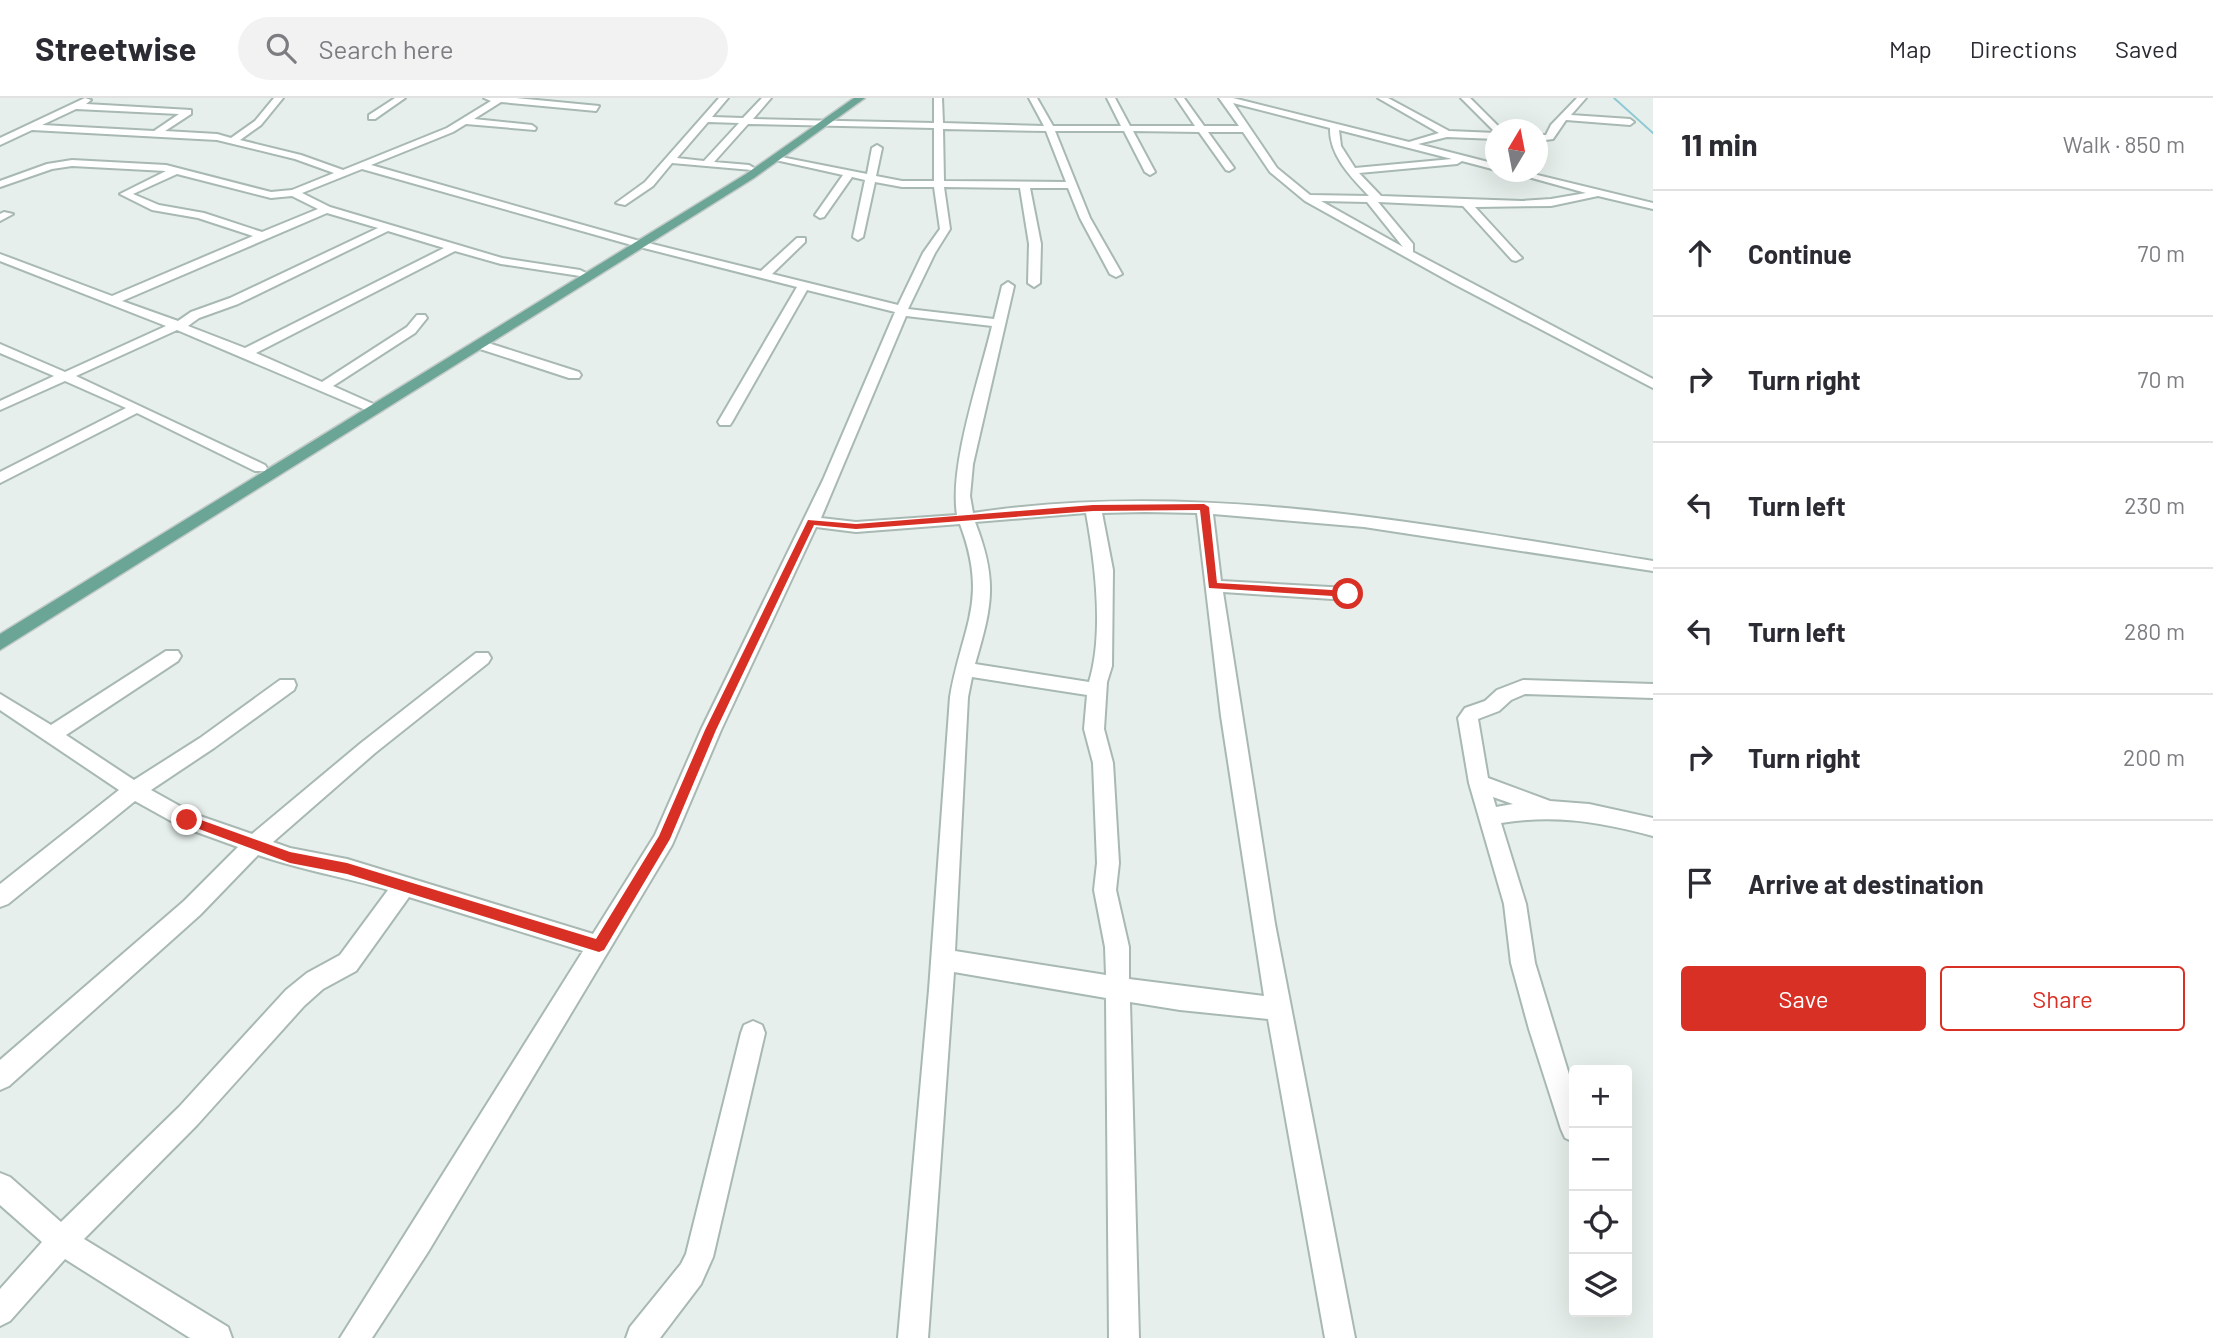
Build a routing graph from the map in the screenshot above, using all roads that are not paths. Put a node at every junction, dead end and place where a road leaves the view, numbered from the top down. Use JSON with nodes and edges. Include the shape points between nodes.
{"nodes":[{"id":1,"x":91,"y":98,"type":"edge"},
{"id":2,"x":279,"y":98,"type":"edge"},
{"id":3,"x":401,"y":98,"type":"edge"},
{"id":4,"x":487,"y":98,"type":"edge"},
{"id":5,"x":724,"y":98,"type":"edge"},
{"id":6,"x":767,"y":98,"type":"edge"},
{"id":7,"x":852,"y":98,"type":"edge"},
{"id":8,"x":860,"y":98,"type":"edge"},
{"id":9,"x":938,"y":98,"type":"edge"},
{"id":10,"x":1033,"y":98,"type":"edge"},
{"id":11,"x":1111,"y":98,"type":"edge"},
{"id":12,"x":1180,"y":98,"type":"edge"},
{"id":13,"x":1224,"y":98,"type":"edge"},
{"id":14,"x":1235,"y":98,"type":"edge"},
{"id":15,"x":1382,"y":98,"type":"edge"},
{"id":16,"x":1465,"y":98,"type":"edge"},
{"id":17,"x":1582,"y":98,"type":"edge"},
{"id":18,"x":500,"y":99,"type":"edge"},
{"id":19,"x":75,"y":106,"type":"junction"},
{"id":20,"x":596,"y":108,"type":"dead end"},
{"id":21,"x":372,"y":117,"type":"dead end"},
{"id":22,"x":1564,"y":117,"type":"junction"},
{"id":23,"x":705,"y":119,"type":"junction"},
{"id":24,"x":1487,"y":119,"type":"edge"},
{"id":25,"x":748,"y":120,"type":"junction"},
{"id":26,"x":467,"y":121,"type":"junction"},
{"id":27,"x":1630,"y":122,"type":"dead end"},
{"id":28,"x":821,"y":123,"type":"junction"},
{"id":29,"x":1334,"y":126,"type":"junction"},
{"id":30,"x":30,"y":127,"type":"junction"},
{"id":31,"x":937,"y":127,"type":"junction"},
{"id":32,"x":532,"y":128,"type":"dead end"},
{"id":33,"x":1127,"y":128,"type":"junction"},
{"id":34,"x":1050,"y":129,"type":"junction"},
{"id":35,"x":1201,"y":129,"type":"junction"},
{"id":36,"x":1246,"y":130,"type":"junction"},
{"id":37,"x":155,"y":134,"type":"junction"},
{"id":38,"x":1447,"y":134,"type":"junction"},
{"id":39,"x":1485,"y":136,"type":"edge"},
{"id":40,"x":1548,"y":137,"type":"edge"},
{"id":41,"x":233,"y":141,"type":"junction"},
{"id":42,"x":0,"y":142,"type":"edge"},
{"id":43,"x":1413,"y":143,"type":"junction"},
{"id":44,"x":877,"y":148,"type":"dead end"},
{"id":45,"x":776,"y":159,"type":"junction"},
{"id":46,"x":1465,"y":159,"type":"junction"},
{"id":47,"x":670,"y":160,"type":"junction"},
{"id":48,"x":1485,"y":162,"type":"edge"},
{"id":49,"x":706,"y":163,"type":"junction"},
{"id":50,"x":1485,"y":163,"type":"edge"},
{"id":51,"x":362,"y":166,"type":"junction"},
{"id":52,"x":749,"y":168,"type":"junction"},
{"id":53,"x":1229,"y":168,"type":"dead end"},
{"id":54,"x":179,"y":170,"type":"junction"},
{"id":55,"x":1354,"y":171,"type":"junction"},
{"id":56,"x":1150,"y":172,"type":"dead end"},
{"id":57,"x":343,"y":173,"type":"junction"},
{"id":58,"x":849,"y":174,"type":"junction"},
{"id":59,"x":1548,"y":177,"type":"edge"},
{"id":60,"x":871,"y":179,"type":"junction"},
{"id":61,"x":1548,"y":180,"type":"edge"},
{"id":62,"x":0,"y":184,"type":"edge"},
{"id":63,"x":939,"y":185,"type":"junction"},
{"id":64,"x":1072,"y":185,"type":"junction"},
{"id":65,"x":1025,"y":186,"type":"junction"},
{"id":66,"x":1599,"y":192,"type":"junction"},
{"id":67,"x":294,"y":193,"type":"junction"},
{"id":68,"x":1309,"y":198,"type":"junction"},
{"id":69,"x":1374,"y":199,"type":"junction"},
{"id":70,"x":1464,"y":201,"type":"junction"},
{"id":71,"x":621,"y":203,"type":"dead end"},
{"id":72,"x":1653,"y":204,"type":"edge"},
{"id":73,"x":326,"y":209,"type":"junction"},
{"id":74,"x":820,"y":215,"type":"dead end"},
{"id":75,"x":388,"y":228,"type":"junction"},
{"id":76,"x":262,"y":236,"type":"junction"},
{"id":77,"x":858,"y":237,"type":"dead end"},
{"id":78,"x":801,"y":240,"type":"dead end"},
{"id":79,"x":636,"y":243,"type":"junction"},
{"id":80,"x":454,"y":247,"type":"junction"},
{"id":81,"x":1401,"y":251,"type":"junction"},
{"id":82,"x":0,"y":257,"type":"edge"},
{"id":83,"x":1516,"y":258,"type":"dead end"},
{"id":84,"x":19,"y":264,"type":"junction"},
{"id":85,"x":0,"y":271,"type":"edge"},
{"id":86,"x":580,"y":273,"type":"junction"},
{"id":87,"x":1116,"y":274,"type":"dead end"},
{"id":88,"x":764,"y":275,"type":"junction"},
{"id":89,"x":1034,"y":283,"type":"dead end"},
{"id":90,"x":804,"y":285,"type":"junction"},
{"id":91,"x":1008,"y":286,"type":"dead end"},
{"id":92,"x":111,"y":300,"type":"junction"},
{"id":93,"x":902,"y":311,"type":"junction"},
{"id":94,"x":421,"y":318,"type":"dead end"},
{"id":95,"x":1000,"y":323,"type":"junction"},
{"id":96,"x":179,"y":325,"type":"junction"},
{"id":97,"x":482,"y":345,"type":"junction"},
{"id":98,"x":0,"y":348,"type":"edge"},
{"id":99,"x":246,"y":352,"type":"junction"},
{"id":100,"x":574,"y":375,"type":"dead end"},
{"id":101,"x":61,"y":377,"type":"junction"},
{"id":102,"x":1653,"y":384,"type":"edge"},
{"id":103,"x":324,"y":386,"type":"junction"},
{"id":104,"x":0,"y":406,"type":"edge"},
{"id":105,"x":137,"y":408,"type":"junction"},
{"id":106,"x":370,"y":408,"type":"junction"},
{"id":107,"x":725,"y":422,"type":"dead end"},
{"id":108,"x":260,"y":468,"type":"junction"},
{"id":109,"x":0,"y":478,"type":"edge"},
{"id":110,"x":1204,"y":507,"type":"junction"},
{"id":111,"x":1093,"y":508,"type":"junction"},
{"id":112,"x":966,"y":519,"type":"junction"},
{"id":113,"x":811,"y":522,"type":"junction"},
{"id":114,"x":1653,"y":566,"type":"edge"},
{"id":115,"x":1213,"y":586,"type":"junction"},
{"id":116,"x":1348,"y":594,"type":"dead end"},
{"id":117,"x":0,"y":630,"type":"edge"},
{"id":118,"x":0,"y":643,"type":"edge"},
{"id":119,"x":172,"y":656,"type":"dead end"},
{"id":120,"x":482,"y":658,"type":"dead end"},
{"id":121,"x":963,"y":669,"type":"junction"},
{"id":122,"x":288,"y":685,"type":"dead end"},
{"id":123,"x":1097,"y":690,"type":"junction"},
{"id":124,"x":1653,"y":691,"type":"edge"},
{"id":125,"x":0,"y":701,"type":"edge"},
{"id":126,"x":51,"y":735,"type":"junction"},
{"id":127,"x":1479,"y":783,"type":"junction"},
{"id":128,"x":134,"y":790,"type":"junction"},
{"id":129,"x":1548,"y":809,"type":"junction"},
{"id":130,"x":1490,"y":816,"type":"junction"},
{"id":131,"x":1653,"y":827,"type":"edge"},
{"id":132,"x":255,"y":844,"type":"junction"},
{"id":133,"x":404,"y":886,"type":"junction"},
{"id":134,"x":0,"y":897,"type":"edge"},
{"id":135,"x":599,"y":946,"type":"junction"},
{"id":136,"x":942,"y":959,"type":"junction"},
{"id":137,"x":1118,"y":989,"type":"junction"},
{"id":138,"x":1279,"y":1009,"type":"junction"},
{"id":139,"x":753,"y":1033,"type":"dead end"},
{"id":140,"x":0,"y":1077,"type":"edge"},
{"id":141,"x":1574,"y":1128,"type":"edge"},
{"id":142,"x":0,"y":1187,"type":"edge"},
{"id":143,"x":62,"y":1241,"type":"junction"},
{"id":144,"x":0,"y":1311,"type":"edge"},
{"id":145,"x":218,"y":1338,"type":"edge"},
{"id":146,"x":355,"y":1338,"type":"edge"},
{"id":147,"x":641,"y":1338,"type":"edge"},
{"id":148,"x":913,"y":1338,"type":"edge"},
{"id":149,"x":1124,"y":1338,"type":"edge"},
{"id":150,"x":1340,"y":1338,"type":"edge"}],
"edges":[{"from":1,"to":19,"type":"street"},
{"from":2,"to":41,"type":"street","via":[[258,123]]},
{"from":3,"to":21,"type":"street"},
{"from":4,"to":18,"type":"street"},
{"from":5,"to":23,"type":"street"},
{"from":6,"to":25,"type":"street"},
{"from":7,"to":28,"type":"main road"},
{"from":8,"to":28,"type":"main road"},
{"from":9,"to":31,"type":"street"},
{"from":10,"to":34,"type":"street"},
{"from":11,"to":33,"type":"street"},
{"from":12,"to":35,"type":"street"},
{"from":13,"to":29,"type":"street"},
{"from":13,"to":36,"type":"street"},
{"from":14,"to":43,"type":"street"},
{"from":15,"to":38,"type":"street"},
{"from":16,"to":24,"type":"street"},
{"from":17,"to":22,"type":"street"},
{"from":18,"to":20,"type":"street"},
{"from":18,"to":26,"type":"street"},
{"from":19,"to":30,"type":"street"},
{"from":19,"to":37,"type":"street","via":[[188,113]]},
{"from":22,"to":27,"type":"street"},
{"from":22,"to":40,"type":"street"},
{"from":23,"to":25,"type":"street"},
{"from":23,"to":47,"type":"street"},
{"from":25,"to":28,"type":"street"},
{"from":25,"to":49,"type":"street"},
{"from":26,"to":32,"type":"street"},
{"from":26,"to":51,"type":"street"},
{"from":28,"to":31,"type":"street"},
{"from":28,"to":45,"type":"main road"},
{"from":28,"to":52,"type":"main road"},
{"from":29,"to":46,"type":"street"},
{"from":29,"to":55,"type":"street","via":[[1332,134]]},
{"from":30,"to":37,"type":"street"},
{"from":30,"to":42,"type":"street"},
{"from":31,"to":34,"type":"street"},
{"from":31,"to":63,"type":"street"},
{"from":33,"to":34,"type":"street"},
{"from":33,"to":35,"type":"street"},
{"from":33,"to":56,"type":"street"},
{"from":34,"to":64,"type":"street"},
{"from":35,"to":36,"type":"street"},
{"from":35,"to":53,"type":"street"},
{"from":36,"to":68,"type":"street","via":[[1273,170]]},
{"from":37,"to":41,"type":"street"},
{"from":38,"to":39,"type":"street"},
{"from":38,"to":43,"type":"street"},
{"from":41,"to":57,"type":"street"},
{"from":43,"to":48,"type":"street"},
{"from":44,"to":60,"type":"street"},
{"from":45,"to":58,"type":"street"},
{"from":45,"to":79,"type":"main road"},
{"from":46,"to":50,"type":"street"},
{"from":46,"to":55,"type":"street"},
{"from":47,"to":49,"type":"street"},
{"from":47,"to":71,"type":"street","via":[[649,184]]},
{"from":49,"to":52,"type":"street"},
{"from":51,"to":57,"type":"street"},
{"from":51,"to":79,"type":"street"},
{"from":52,"to":79,"type":"main road"},
{"from":54,"to":62,"type":"street","via":[[65,163]]},
{"from":54,"to":67,"type":"street","via":[[271,195]]},
{"from":54,"to":76,"type":"street","via":[[125,194],[156,208],[200,215]]},
{"from":55,"to":69,"type":"street"},
{"from":57,"to":67,"type":"street"},
{"from":58,"to":60,"type":"street"},
{"from":58,"to":74,"type":"street"},
{"from":59,"to":72,"type":"street"},
{"from":60,"to":63,"type":"street"},
{"from":60,"to":77,"type":"street"},
{"from":61,"to":66,"type":"street"},
{"from":63,"to":65,"type":"street"},
{"from":63,"to":93,"type":"street","via":[[945,229]]},
{"from":64,"to":65,"type":"street"},
{"from":64,"to":87,"type":"street"},
{"from":65,"to":89,"type":"street","via":[[1035,244]]},
{"from":66,"to":70,"type":"street","via":[[1563,201]]},
{"from":66,"to":72,"type":"street"},
{"from":67,"to":73,"type":"street"},
{"from":68,"to":69,"type":"street"},
{"from":68,"to":81,"type":"street"},
{"from":69,"to":70,"type":"street"},
{"from":69,"to":81,"type":"street","via":[[1409,246]]},
{"from":70,"to":83,"type":"street"},
{"from":73,"to":75,"type":"street"},
{"from":73,"to":76,"type":"street"},
{"from":75,"to":80,"type":"street"},
{"from":75,"to":96,"type":"street"},
{"from":76,"to":92,"type":"street"},
{"from":78,"to":88,"type":"street"},
{"from":79,"to":86,"type":"main road"},
{"from":79,"to":88,"type":"street"},
{"from":79,"to":97,"type":"main road"},
{"from":80,"to":86,"type":"street","via":[[516,265]]},
{"from":80,"to":99,"type":"street"},
{"from":81,"to":102,"type":"street"},
{"from":82,"to":84,"type":"street"},
{"from":84,"to":85,"type":"street"},
{"from":84,"to":92,"type":"street"},
{"from":86,"to":106,"type":"main road"},
{"from":88,"to":90,"type":"street"},
{"from":90,"to":93,"type":"street"},
{"from":90,"to":107,"type":"street"},
{"from":91,"to":95,"type":"street"},
{"from":92,"to":96,"type":"street"},
{"from":93,"to":95,"type":"street"},
{"from":93,"to":113,"type":"street"},
{"from":94,"to":103,"type":"street","via":[[411,330]]},
{"from":95,"to":112,"type":"street","via":[[966,464],[962,496]]},
{"from":96,"to":99,"type":"street"},
{"from":96,"to":101,"type":"street"},
{"from":97,"to":100,"type":"street"},
{"from":97,"to":106,"type":"main road"},
{"from":98,"to":101,"type":"street"},
{"from":99,"to":103,"type":"street"},
{"from":101,"to":104,"type":"street"},
{"from":101,"to":105,"type":"street"},
{"from":103,"to":106,"type":"street"},
{"from":105,"to":108,"type":"street"},
{"from":105,"to":109,"type":"street"},
{"from":106,"to":108,"type":"main road"},
{"from":106,"to":118,"type":"main road"},
{"from":108,"to":117,"type":"main road"},
{"from":110,"to":111,"type":"street"},
{"from":110,"to":114,"type":"street","via":[[1364,523]]},
{"from":110,"to":115,"type":"street"},
{"from":111,"to":112,"type":"street"},
{"from":111,"to":123,"type":"street","via":[[1105,570],[1103,666]]},
{"from":112,"to":113,"type":"street","via":[[856,527]]},
{"from":112,"to":121,"type":"street","via":[[984,577],[979,617]]},
{"from":113,"to":135,"type":"street","via":[[664,839]]},
{"from":115,"to":116,"type":"street"},
{"from":115,"to":138,"type":"street","via":[[1219,651]]},
{"from":119,"to":126,"type":"street"},
{"from":120,"to":132,"type":"street"},
{"from":121,"to":123,"type":"street"},
{"from":121,"to":136,"type":"street"},
{"from":122,"to":128,"type":"street"},
{"from":123,"to":137,"type":"street","via":[[1094,729],[1102,763],[1108,863],[1105,890],[1115,931]]},
{"from":124,"to":127,"type":"street","via":[[1535,686],[1504,695],[1468,718]]},
{"from":125,"to":126,"type":"street"},
{"from":126,"to":128,"type":"street"},
{"from":127,"to":129,"type":"street"},
{"from":127,"to":130,"type":"street"},
{"from":128,"to":132,"type":"street","via":[[187,820]]},
{"from":128,"to":134,"type":"street"},
{"from":129,"to":130,"type":"street"},
{"from":129,"to":131,"type":"street","via":[[1604,815]]},
{"from":130,"to":141,"type":"street","via":[[1515,904],[1527,976]]},
{"from":132,"to":133,"type":"street","via":[[290,858],[347,868]]},
{"from":132,"to":140,"type":"street","via":[[192,908]]},
{"from":133,"to":135,"type":"street"},
{"from":133,"to":143,"type":"street","via":[[348,963],[295,998],[188,1116]]},
{"from":135,"to":146,"type":"street"},
{"from":136,"to":137,"type":"street"},
{"from":136,"to":148,"type":"street"},
{"from":137,"to":138,"type":"street"},
{"from":137,"to":149,"type":"street"},
{"from":138,"to":150,"type":"street"},
{"from":139,"to":147,"type":"street","via":[[699,1256],[691,1274]]},
{"from":142,"to":143,"type":"street"},
{"from":143,"to":144,"type":"street"},
{"from":143,"to":145,"type":"street"}]}
